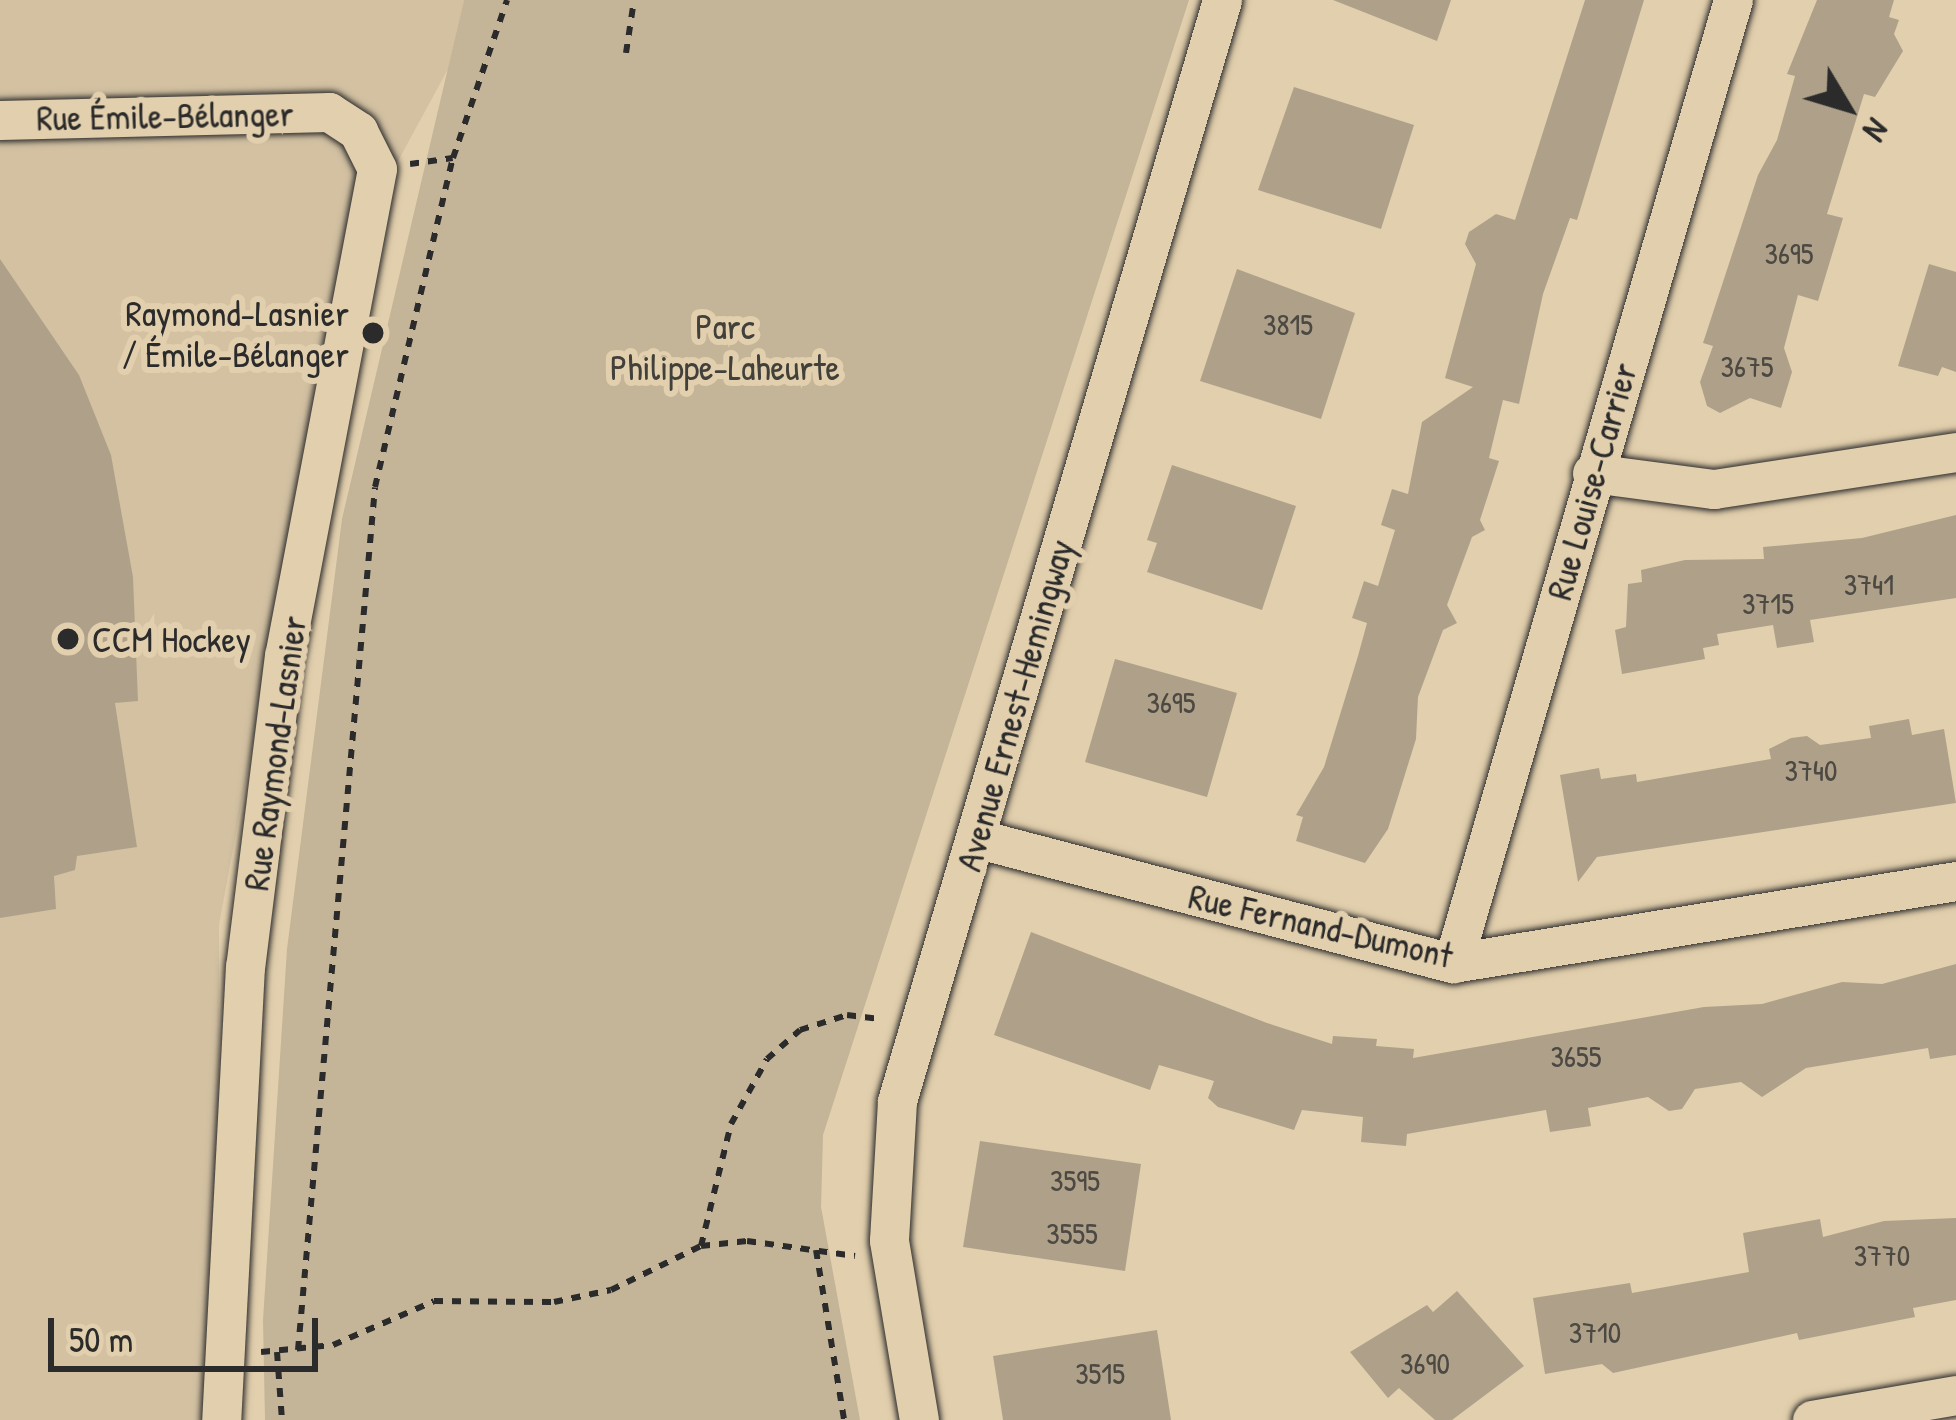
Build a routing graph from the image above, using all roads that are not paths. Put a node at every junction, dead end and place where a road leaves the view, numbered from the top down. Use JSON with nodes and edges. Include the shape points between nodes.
{"nodes":[{"id":1,"x":1222,"y":0,"type":"edge"},
{"id":2,"x":1732,"y":0,"type":"edge"},
{"id":3,"x":0,"y":120,"type":"edge"},
{"id":4,"x":377,"y":169,"type":"joint"},
{"id":5,"x":1956,"y":452,"type":"edge"},
{"id":6,"x":1592,"y":473,"type":"junction"},
{"id":7,"x":975,"y":838,"type":"junction"},
{"id":8,"x":1956,"y":881,"type":"edge"},
{"id":9,"x":1453,"y":963,"type":"junction"},
{"id":10,"x":1944,"y":1404,"type":"edge"},
{"id":11,"x":221,"y":1420,"type":"edge"},
{"id":12,"x":919,"y":1420,"type":"edge"},
{"id":13,"x":1812,"y":1420,"type":"edge"}],
"edges":[{"from":1,"to":7,"type":"street","name":"Avenue Ernest-Hemingway"},
{"from":2,"to":6,"type":"street","name":"Rue Louise-Carrier"},
{"from":3,"to":4,"type":"street","name":"Rue Émile-Bélanger","via":[[329,112],[358,131]]},
{"from":4,"to":11,"type":"street","name":"Rue Raymond-Lasnier","via":[[284,655],[245,966]]},
{"from":5,"to":6,"type":"street","via":[[1714,488]]},
{"from":6,"to":9,"type":"street","name":"Rue Louise-Carrier"},
{"from":7,"to":9,"type":"street","name":"Rue Fernand-Dumont"},
{"from":7,"to":12,"type":"street","name":"Avenue Ernest-Hemingway","via":[[897,1101],[889,1240]]},
{"from":8,"to":9,"type":"street","name":"Rue Fernand-Dumont"},
{"from":10,"to":13,"type":"street"}]}
